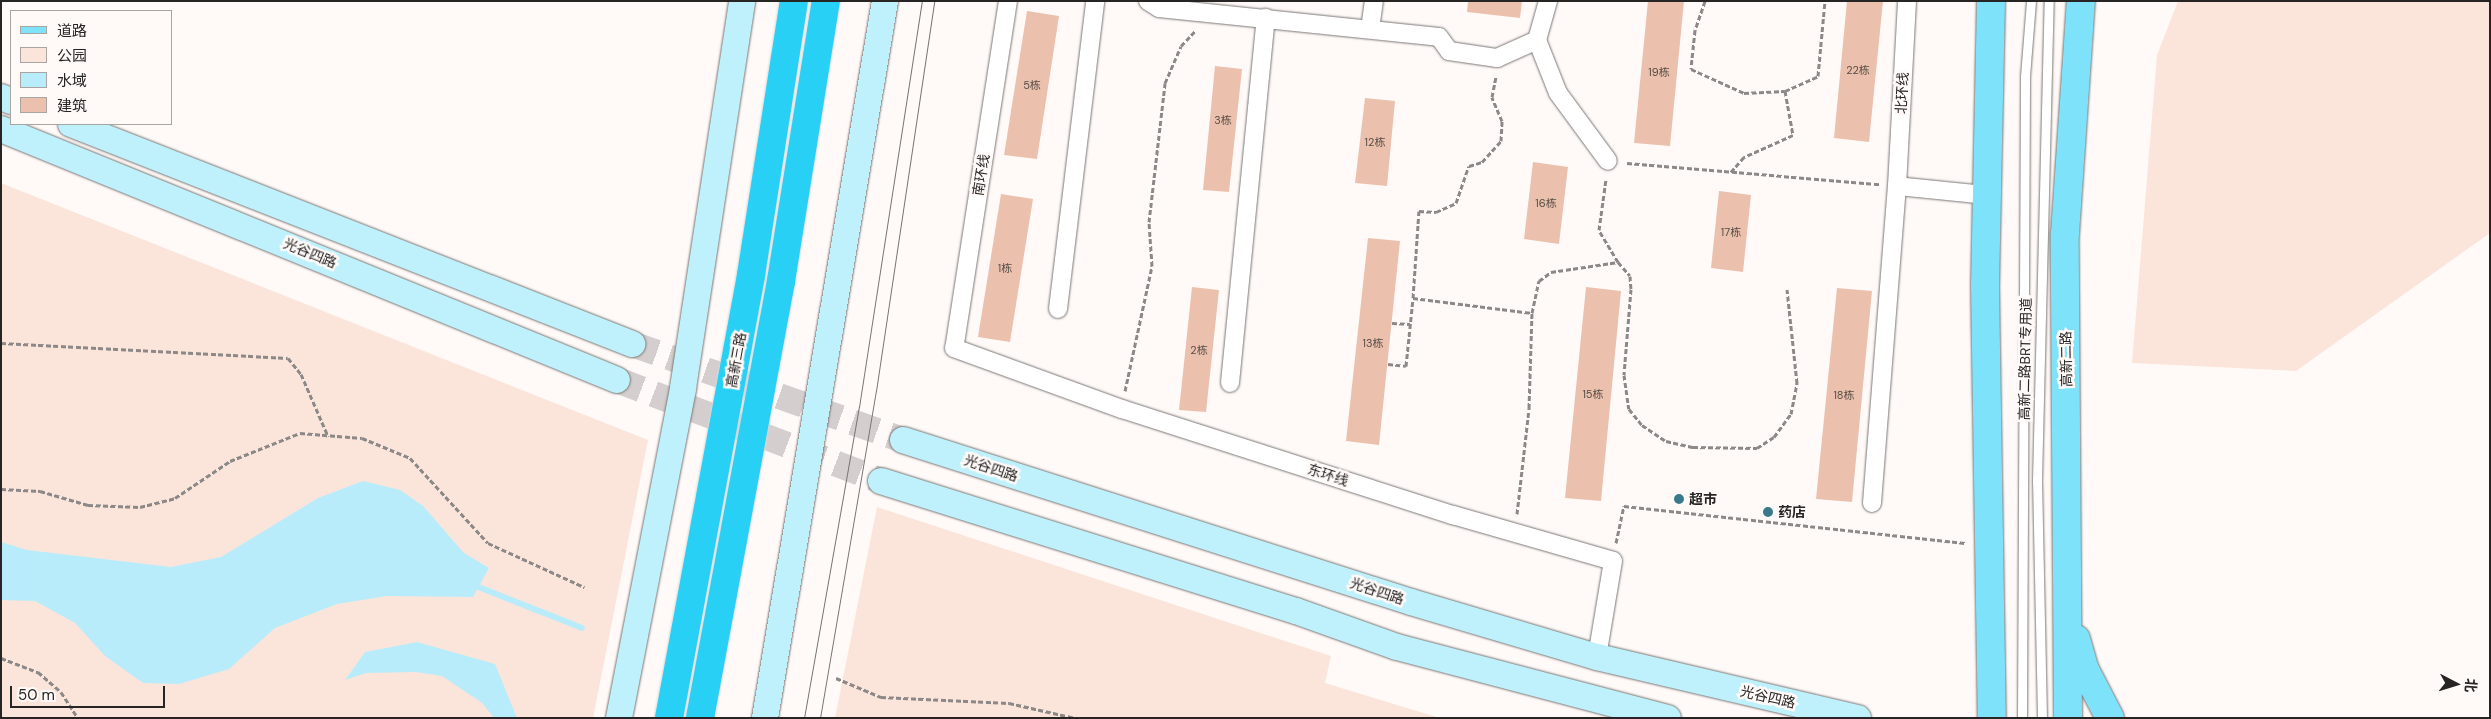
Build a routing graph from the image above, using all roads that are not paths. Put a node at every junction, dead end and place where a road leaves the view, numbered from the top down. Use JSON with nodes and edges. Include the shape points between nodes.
{"nodes":[{"id":1,"x":742,"y":1,"type":"edge"},
{"id":2,"x":794,"y":1,"type":"edge"},
{"id":3,"x":826,"y":1,"type":"edge"},
{"id":4,"x":885,"y":1,"type":"edge"},
{"id":5,"x":1008,"y":1,"type":"edge"},
{"id":6,"x":1095,"y":1,"type":"edge"},
{"id":7,"x":1148,"y":1,"type":"edge"},
{"id":8,"x":1374,"y":1,"type":"edge"},
{"id":9,"x":1548,"y":1,"type":"edge"},
{"id":10,"x":1907,"y":1,"type":"edge"},
{"id":11,"x":1991,"y":1,"type":"edge"},
{"id":12,"x":2031,"y":1,"type":"edge"},
{"id":13,"x":2049,"y":1,"type":"edge"},
{"id":14,"x":2081,"y":1,"type":"edge"},
{"id":15,"x":1212,"y":7,"type":"edge"},
{"id":16,"x":1266,"y":18,"type":"junction"},
{"id":17,"x":1370,"y":29,"type":"junction"},
{"id":18,"x":1537,"y":40,"type":"junction"},
{"id":19,"x":74,"y":125,"type":"edge"},
{"id":20,"x":1,"y":129,"type":"edge"},
{"id":21,"x":1608,"y":161,"type":"road end"},
{"id":22,"x":1898,"y":186,"type":"junction"},
{"id":23,"x":1986,"y":195,"type":"junction"},
{"id":24,"x":1058,"y":309,"type":"dead end"},
{"id":25,"x":632,"y":344,"type":"tunnel mouth"},
{"id":26,"x":954,"y":348,"type":"joint"},
{"id":27,"x":617,"y":380,"type":"tunnel mouth"},
{"id":28,"x":1230,"y":383,"type":"dead end"},
{"id":29,"x":903,"y":440,"type":"tunnel mouth"},
{"id":30,"x":882,"y":481,"type":"tunnel mouth"},
{"id":31,"x":1872,"y":503,"type":"dead end"},
{"id":32,"x":2069,"y":615,"type":"junction"},
{"id":33,"x":1597,"y":657,"type":"junction"},
{"id":34,"x":619,"y":718,"type":"edge"},
{"id":35,"x":669,"y":718,"type":"edge"},
{"id":36,"x":700,"y":718,"type":"edge"},
{"id":37,"x":765,"y":718,"type":"edge"},
{"id":38,"x":1668,"y":718,"type":"edge"},
{"id":39,"x":1858,"y":718,"type":"edge"},
{"id":40,"x":1992,"y":718,"type":"edge"},
{"id":41,"x":2022,"y":718,"type":"edge"},
{"id":42,"x":2042,"y":718,"type":"edge"},
{"id":43,"x":2068,"y":718,"type":"edge"},
{"id":44,"x":2110,"y":718,"type":"edge"}],
"edges":[{"from":1,"to":34,"type":"main road","via":[[682,388]]},
{"from":2,"to":35,"type":"highway","name":"高新三路","bridge":true,"via":[[751,275]]},
{"from":3,"to":36,"type":"highway","bridge":true,"via":[[781,281]]},
{"from":4,"to":37,"type":"main road"},
{"from":5,"to":26,"type":"street","name":"南环线"},
{"from":6,"to":24,"type":"street"},
{"from":7,"to":15,"type":"street","via":[[1159,8]]},
{"from":8,"to":17,"type":"street"},
{"from":9,"to":18,"type":"street"},
{"from":10,"to":22,"type":"street","name":"北环线"},
{"from":11,"to":23,"type":"main road"},
{"from":12,"to":41,"type":"lane","name":"高新二路BRT专用道","via":[[2024,116]]},
{"from":13,"to":42,"type":"lane","name":"高新二路BRT专用道","via":[[2037,480]]},
{"from":14,"to":32,"type":"main road","name":"高新二路","via":[[2065,234]]},
{"from":15,"to":16,"type":"street"},
{"from":16,"to":17,"type":"street"},
{"from":16,"to":28,"type":"street"},
{"from":17,"to":18,"type":"street","via":[[1439,36],[1449,51],[1497,58]]},
{"from":18,"to":21,"type":"street","via":[[1558,93]]},
{"from":19,"to":25,"type":"main road"},
{"from":20,"to":27,"type":"main road","name":"光谷四路"},
{"from":22,"to":23,"type":"street"},
{"from":22,"to":31,"type":"street","name":"北环线"},
{"from":23,"to":40,"type":"main road"},
{"from":26,"to":33,"type":"street","name":"东环线","via":[[1122,409],[1515,534],[1612,561]]},
{"from":29,"to":33,"type":"main road","name":"光谷四路","via":[[1411,602]]},
{"from":30,"to":38,"type":"main road","via":[[1296,611],[1397,647]]},
{"from":32,"to":43,"type":"main road","name":"高新二路"},
{"from":32,"to":44,"type":"main road","via":[[2085,670]]},
{"from":33,"to":39,"type":"main road","name":"光谷四路"}]}
